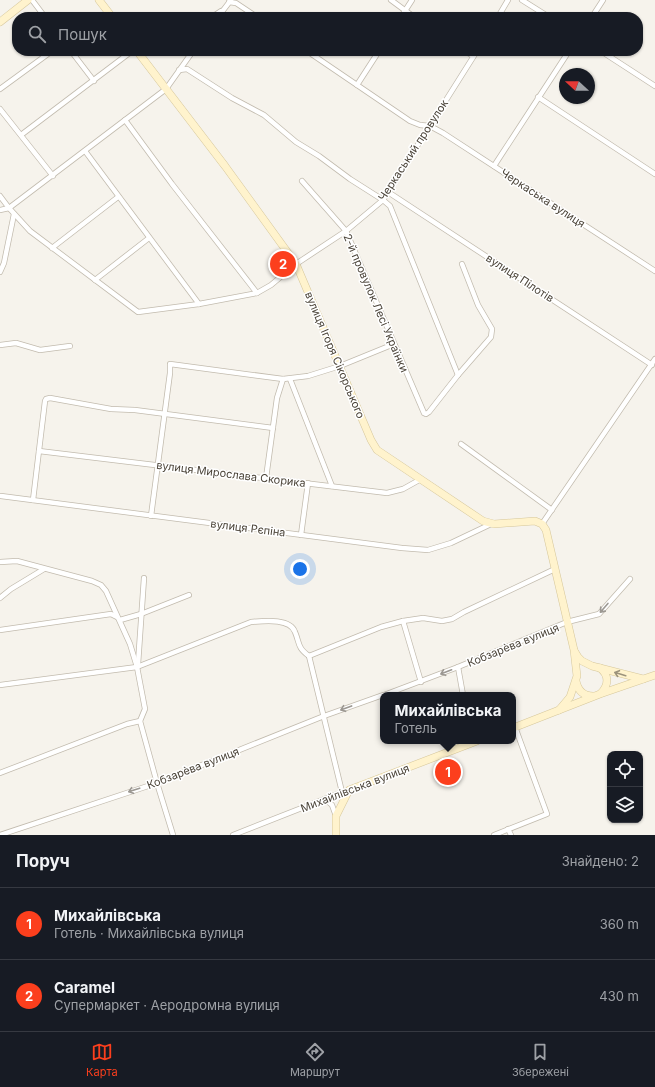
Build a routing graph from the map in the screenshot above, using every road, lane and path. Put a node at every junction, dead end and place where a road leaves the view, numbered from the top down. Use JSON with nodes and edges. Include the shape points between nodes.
{"nodes":[{"id":1,"x":28,"y":0,"type":"edge"},
{"id":2,"x":32,"y":0,"type":"edge"},
{"id":3,"x":99,"y":0,"type":"edge"},
{"id":4,"x":391,"y":0,"type":"edge"},
{"id":5,"x":412,"y":0,"type":"edge"},
{"id":6,"x":508,"y":0,"type":"edge"},
{"id":7,"x":522,"y":0,"type":"edge"},
{"id":8,"x":603,"y":0,"type":"edge"},
{"id":9,"x":230,"y":1,"type":"edge"},
{"id":10,"x":224,"y":8,"type":"junction"},
{"id":11,"x":405,"y":11,"type":"joint"},
{"id":12,"x":13,"y":12,"type":"edge"},
{"id":13,"x":41,"y":12,"type":"edge"},
{"id":14,"x":108,"y":12,"type":"edge"},
{"id":15,"x":219,"y":12,"type":"edge"},
{"id":16,"x":221,"y":12,"type":"edge"},
{"id":17,"x":250,"y":12,"type":"edge"},
{"id":18,"x":501,"y":12,"type":"edge"},
{"id":19,"x":541,"y":12,"type":"edge"},
{"id":20,"x":595,"y":12,"type":"edge"},
{"id":21,"x":12,"y":13,"type":"edge"},
{"id":22,"x":0,"y":22,"type":"edge"},
{"id":23,"x":45,"y":56,"type":"edge"},
{"id":24,"x":75,"y":56,"type":"edge"},
{"id":25,"x":126,"y":56,"type":"edge"},
{"id":26,"x":141,"y":56,"type":"edge"},
{"id":27,"x":189,"y":56,"type":"edge"},
{"id":28,"x":315,"y":56,"type":"edge"},
{"id":29,"x":376,"y":56,"type":"edge"},
{"id":30,"x":473,"y":56,"type":"edge"},
{"id":31,"x":566,"y":56,"type":"edge"},
{"id":32,"x":609,"y":56,"type":"edge"},
{"id":33,"x":179,"y":70,"type":"junction"},
{"id":34,"x":94,"y":81,"type":"junction"},
{"id":35,"x":357,"y":84,"type":"junction"},
{"id":36,"x":655,"y":86,"type":"edge"},
{"id":37,"x":0,"y":89,"type":"edge"},
{"id":38,"x":166,"y":89,"type":"junction"},
{"id":39,"x":538,"y":97,"type":"junction"},
{"id":40,"x":0,"y":109,"type":"edge"},
{"id":41,"x":125,"y":120,"type":"junction"},
{"id":42,"x":430,"y":126,"type":"junction"},
{"id":43,"x":21,"y":135,"type":"junction"},
{"id":44,"x":85,"y":151,"type":"junction"},
{"id":45,"x":494,"y":166,"type":"junction"},
{"id":46,"x":655,"y":174,"type":"edge"},
{"id":47,"x":53,"y":176,"type":"junction"},
{"id":48,"x":302,"y":181,"type":"dead end"},
{"id":49,"x":388,"y":192,"type":"junction"},
{"id":50,"x":0,"y":196,"type":"edge"},
{"id":51,"x":118,"y":197,"type":"junction"},
{"id":52,"x":383,"y":200,"type":"junction"},
{"id":53,"x":9,"y":208,"type":"junction"},
{"id":54,"x":0,"y":210,"type":"edge"},
{"id":55,"x":14,"y":214,"type":"junction"},
{"id":56,"x":346,"y":231,"type":"junction"},
{"id":57,"x":149,"y":238,"type":"junction"},
{"id":58,"x":52,"y":248,"type":"junction"},
{"id":59,"x":296,"y":264,"type":"junction"},
{"id":60,"x":462,"y":264,"type":"dead end"},
{"id":61,"x":1,"y":271,"type":"edge"},
{"id":62,"x":655,"y":271,"type":"edge"},
{"id":63,"x":95,"y":280,"type":"junction"},
{"id":64,"x":257,"y":292,"type":"junction"},
{"id":65,"x":199,"y":304,"type":"junction"},
{"id":66,"x":394,"y":344,"type":"junction"},
{"id":67,"x":0,"y":346,"type":"edge"},
{"id":68,"x":70,"y":346,"type":"dead end"},
{"id":69,"x":655,"y":360,"type":"edge"},
{"id":70,"x":652,"y":365,"type":"junction"},
{"id":71,"x":340,"y":366,"type":"junction"},
{"id":72,"x":458,"y":374,"type":"junction"},
{"id":73,"x":283,"y":379,"type":"junction"},
{"id":74,"x":290,"y":379,"type":"junction"},
{"id":75,"x":165,"y":414,"type":"junction"},
{"id":76,"x":273,"y":428,"type":"junction"},
{"id":77,"x":461,"y":444,"type":"dead end"},
{"id":78,"x":39,"y":451,"type":"junction"},
{"id":79,"x":158,"y":465,"type":"junction"},
{"id":80,"x":266,"y":478,"type":"junction"},
{"id":81,"x":421,"y":479,"type":"junction"},
{"id":82,"x":308,"y":483,"type":"junction"},
{"id":83,"x":332,"y":486,"type":"junction"},
{"id":84,"x":1,"y":496,"type":"dead end"},
{"id":85,"x":33,"y":500,"type":"junction"},
{"id":86,"x":552,"y":510,"type":"junction"},
{"id":87,"x":151,"y":516,"type":"junction"},
{"id":88,"x":491,"y":523,"type":"junction"},
{"id":89,"x":542,"y":524,"type":"junction"},
{"id":90,"x":301,"y":535,"type":"junction"},
{"id":91,"x":0,"y":562,"type":"edge"},
{"id":92,"x":44,"y":569,"type":"junction"},
{"id":93,"x":555,"y":569,"type":"junction"},
{"id":94,"x":144,"y":578,"type":"dead end"},
{"id":95,"x":630,"y":579,"type":"dead end"},
{"id":96,"x":189,"y":595,"type":"dead end"},
{"id":97,"x":0,"y":598,"type":"edge"},
{"id":98,"x":141,"y":614,"type":"junction"},
{"id":99,"x":119,"y":619,"type":"junction"},
{"id":100,"x":403,"y":621,"type":"junction"},
{"id":101,"x":568,"y":622,"type":"junction"},
{"id":102,"x":0,"y":630,"type":"edge"},
{"id":103,"x":574,"y":650,"type":"junction"},
{"id":104,"x":309,"y":656,"type":"junction"},
{"id":105,"x":595,"y":666,"type":"junction"},
{"id":106,"x":137,"y":667,"type":"junction"},
{"id":107,"x":458,"y":667,"type":"junction"},
{"id":108,"x":655,"y":675,"type":"edge"},
{"id":109,"x":577,"y":678,"type":"junction"},
{"id":110,"x":643,"y":680,"type":"junction"},
{"id":111,"x":421,"y":682,"type":"junction"},
{"id":112,"x":0,"y":685,"type":"edge"},
{"id":113,"x":392,"y":692,"type":"edge"},
{"id":114,"x":462,"y":692,"type":"edge"},
{"id":115,"x":598,"y":695,"type":"junction"},
{"id":116,"x":380,"y":696,"type":"edge"},
{"id":117,"x":559,"y":710,"type":"junction"},
{"id":118,"x":324,"y":716,"type":"junction"},
{"id":119,"x":140,"y":721,"type":"junction"},
{"id":120,"x":516,"y":726,"type":"edge"},
{"id":121,"x":516,"y":732,"type":"edge"},
{"id":122,"x":469,"y":744,"type":"edge"},
{"id":123,"x":0,"y":773,"type":"edge"},
{"id":124,"x":157,"y":783,"type":"junction"},
{"id":125,"x":346,"y":791,"type":"junction"},
{"id":126,"x":325,"y":799,"type":"junction"},
{"id":127,"x":336,"y":816,"type":"junction"},
{"id":128,"x":508,"y":829,"type":"junction"},
{"id":129,"x":0,"y":835,"type":"edge"},
{"id":130,"x":173,"y":835,"type":"edge"},
{"id":131,"x":233,"y":835,"type":"edge"},
{"id":132,"x":336,"y":835,"type":"edge"},
{"id":133,"x":494,"y":835,"type":"edge"},
{"id":134,"x":511,"y":835,"type":"edge"}],
"edges":[{"from":1,"to":12,"type":"main road"},
{"from":2,"to":13,"type":"street"},
{"from":3,"to":14,"type":"main road"},
{"from":4,"to":11,"type":"street"},
{"from":5,"to":11,"type":"street"},
{"from":6,"to":18,"type":"street"},
{"from":7,"to":19,"type":"street"},
{"from":8,"to":20,"type":"street"},
{"from":9,"to":10,"type":"street"},
{"from":9,"to":17,"type":"street"},
{"from":10,"to":15,"type":"street"},
{"from":10,"to":16,"type":"street"},
{"from":21,"to":22,"type":"main road"},
{"from":23,"to":37,"type":"street"},
{"from":24,"to":34,"type":"street"},
{"from":25,"to":34,"type":"street"},
{"from":26,"to":38,"type":"main road","name":"вулиця Ігоря Сікорського"},
{"from":27,"to":33,"type":"street"},
{"from":28,"to":35,"type":"street","name":"Черкаська вулиця"},
{"from":29,"to":35,"type":"street"},
{"from":30,"to":42,"type":"street","name":"Черкаський провулок"},
{"from":31,"to":39,"type":"street"},
{"from":32,"to":36,"type":"street"},
{"from":33,"to":38,"type":"street"},
{"from":33,"to":52,"type":"street","via":[[188,69],[232,98],[264,115],[296,142]]},
{"from":34,"to":43,"type":"street"},
{"from":35,"to":42,"type":"street","name":"Черкаська вулиця","via":[[410,121],[420,126]]},
{"from":38,"to":41,"type":"street"},
{"from":38,"to":59,"type":"main road","name":"вулиця Ігоря Сікорського"},
{"from":39,"to":45,"type":"street"},
{"from":39,"to":46,"type":"street"},
{"from":40,"to":43,"type":"street"},
{"from":41,"to":44,"type":"street"},
{"from":41,"to":64,"type":"street"},
{"from":42,"to":45,"type":"street","name":"Черкаська вулиця"},
{"from":42,"to":49,"type":"street","name":"Черкаський провулок"},
{"from":43,"to":47,"type":"street"},
{"from":44,"to":47,"type":"street"},
{"from":44,"to":51,"type":"street"},
{"from":45,"to":62,"type":"street","name":"Черкаська вулиця"},
{"from":47,"to":53,"type":"street"},
{"from":48,"to":56,"type":"street","name":"2-й провулок Лесі Українки"},
{"from":49,"to":52,"type":"street","name":"Черкаський провулок"},
{"from":49,"to":70,"type":"street","name":"вулиця Пілотів"},
{"from":50,"to":53,"type":"street"},
{"from":51,"to":57,"type":"street"},
{"from":51,"to":58,"type":"street"},
{"from":52,"to":56,"type":"street","name":"Черкаський провулок"},
{"from":52,"to":72,"type":"street","via":[[390,206]]},
{"from":53,"to":54,"type":"street"},
{"from":53,"to":55,"type":"street"},
{"from":55,"to":58,"type":"street","via":[[30,231]]},
{"from":55,"to":61,"type":"street"},
{"from":56,"to":59,"type":"street","name":"Черкаський провулок"},
{"from":56,"to":66,"type":"street","name":"2-й провулок Лесі Українки"},
{"from":57,"to":63,"type":"street"},
{"from":57,"to":65,"type":"street"},
{"from":58,"to":63,"type":"street"},
{"from":59,"to":64,"type":"street","name":"Черкаський провулок","via":[[271,285]]},
{"from":59,"to":71,"type":"main road","name":"вулиця Ігоря Сікорського"},
{"from":60,"to":72,"type":"street","via":[[492,333]]},
{"from":63,"to":65,"type":"street","name":"Черкаський провулок","via":[[136,311]]},
{"from":64,"to":65,"type":"street","name":"Черкаський провулок"},
{"from":66,"to":71,"type":"street"},
{"from":66,"to":72,"type":"street","name":"2-й провулок Лесі Українки","via":[[426,414]]},
{"from":67,"to":68,"type":"street","via":[[16,344],[40,350]]},
{"from":69,"to":70,"type":"street"},
{"from":70,"to":86,"type":"street"},
{"from":71,"to":74,"type":"street"},
{"from":71,"to":81,"type":"main road","name":"вулиця Ігоря Сікорського","via":[[377,450]]},
{"from":73,"to":74,"type":"street"},
{"from":73,"to":75,"type":"street","via":[[170,364]]},
{"from":73,"to":76,"type":"street","via":[[277,398]]},
{"from":74,"to":83,"type":"street"},
{"from":75,"to":76,"type":"street"},
{"from":75,"to":78,"type":"street","via":[[46,399]]},
{"from":75,"to":79,"type":"street"},
{"from":76,"to":80,"type":"street"},
{"from":77,"to":86,"type":"street"},
{"from":78,"to":79,"type":"street","name":"вулиця Мирослава Скорика"},
{"from":78,"to":85,"type":"street"},
{"from":79,"to":80,"type":"street","name":"вулиця Мирослава Скорика"},
{"from":79,"to":87,"type":"street"},
{"from":80,"to":82,"type":"street","name":"вулиця Мирослава Скорика"},
{"from":81,"to":83,"type":"street","name":"вулиця Мирослава Скорика","via":[[403,489],[387,493]]},
{"from":81,"to":88,"type":"main road","name":"вулиця Ігоря Сікорського","via":[[483,521]]},
{"from":82,"to":83,"type":"street","name":"вулиця Мирослава Скорика"},
{"from":82,"to":90,"type":"street"},
{"from":84,"to":85,"type":"street","name":"вулиця Рєпіна"},
{"from":85,"to":87,"type":"street","name":"вулиця Рєпіна"},
{"from":86,"to":89,"type":"street"},
{"from":87,"to":90,"type":"street","name":"вулиця Рєпіна"},
{"from":88,"to":89,"type":"main road","name":"вулиця Ігоря Сікорського","via":[[536,521]]},
{"from":88,"to":90,"type":"street","name":"вулиця Рєпіна","via":[[451,544],[428,550]]},
{"from":89,"to":93,"type":"main road","via":[[546,530]]},
{"from":91,"to":92,"type":"street","via":[[17,561]]},
{"from":92,"to":97,"type":"street"},
{"from":92,"to":99,"type":"street","via":[[101,585]]},
{"from":93,"to":100,"type":"street","via":[[452,619],[442,622],[423,618]]},
{"from":93,"to":101,"type":"main road"},
{"from":94,"to":98,"type":"street"},
{"from":95,"to":101,"type":"street","name":"Кобзарèва вулиця","one_way":true,"via":[[599,614]]},
{"from":96,"to":98,"type":"street"},
{"from":98,"to":99,"type":"street"},
{"from":98,"to":106,"type":"street"},
{"from":99,"to":102,"type":"street","via":[[111,614]]},
{"from":99,"to":106,"type":"street"},
{"from":100,"to":104,"type":"street"},
{"from":100,"to":111,"type":"street"},
{"from":101,"to":103,"type":"main road"},
{"from":101,"to":107,"type":"street","name":"Кобзарèва вулиця"},
{"from":103,"to":105,"type":"main road","via":[[582,661]]},
{"from":103,"to":109,"type":"main road"},
{"from":104,"to":106,"type":"street","via":[[302,651],[292,626],[264,620],[251,622]]},
{"from":104,"to":118,"type":"street"},
{"from":105,"to":109,"type":"main road","via":[[584,668]]},
{"from":110,"to":105,"type":"main road","one_way":true},
{"from":105,"to":115,"type":"main road","via":[[606,674],[607,679],[606,686]]},
{"from":106,"to":112,"type":"street"},
{"from":106,"to":119,"type":"street","via":[[145,709]]},
{"from":107,"to":111,"type":"street","name":"Кобзарèва вулиця","one_way":true},
{"from":107,"to":114,"type":"street"},
{"from":108,"to":110,"type":"main road"},
{"from":109,"to":115,"type":"main road","via":[[582,693]]},
{"from":109,"to":117,"type":"main road","via":[[570,697]]},
{"from":110,"to":115,"type":"main road"},
{"from":111,"to":113,"type":"street","name":"Кобзарèва вулиця"},
{"from":115,"to":117,"type":"main road"},
{"from":116,"to":118,"type":"street","name":"Кобзарèва вулиця","one_way":true},
{"from":117,"to":120,"type":"main road"},
{"from":118,"to":124,"type":"street","name":"Кобзарèва вулиця"},
{"from":118,"to":125,"type":"street"},
{"from":119,"to":123,"type":"street"},
{"from":119,"to":124,"type":"street"},
{"from":121,"to":128,"type":"street","via":[[547,814]]},
{"from":122,"to":125,"type":"main road","name":"Михайлівська вулиця"},
{"from":124,"to":129,"type":"street","name":"Кобзарèва вулиця","one_way":true},
{"from":124,"to":130,"type":"street"},
{"from":125,"to":126,"type":"street","name":"Михайлівська вулиця"},
{"from":125,"to":127,"type":"main road"},
{"from":126,"to":127,"type":"street","via":[[332,805]]},
{"from":126,"to":131,"type":"street","name":"Михайлівська вулиця"},
{"from":127,"to":132,"type":"main road"},
{"from":128,"to":133,"type":"street"},
{"from":128,"to":134,"type":"street"}]}
